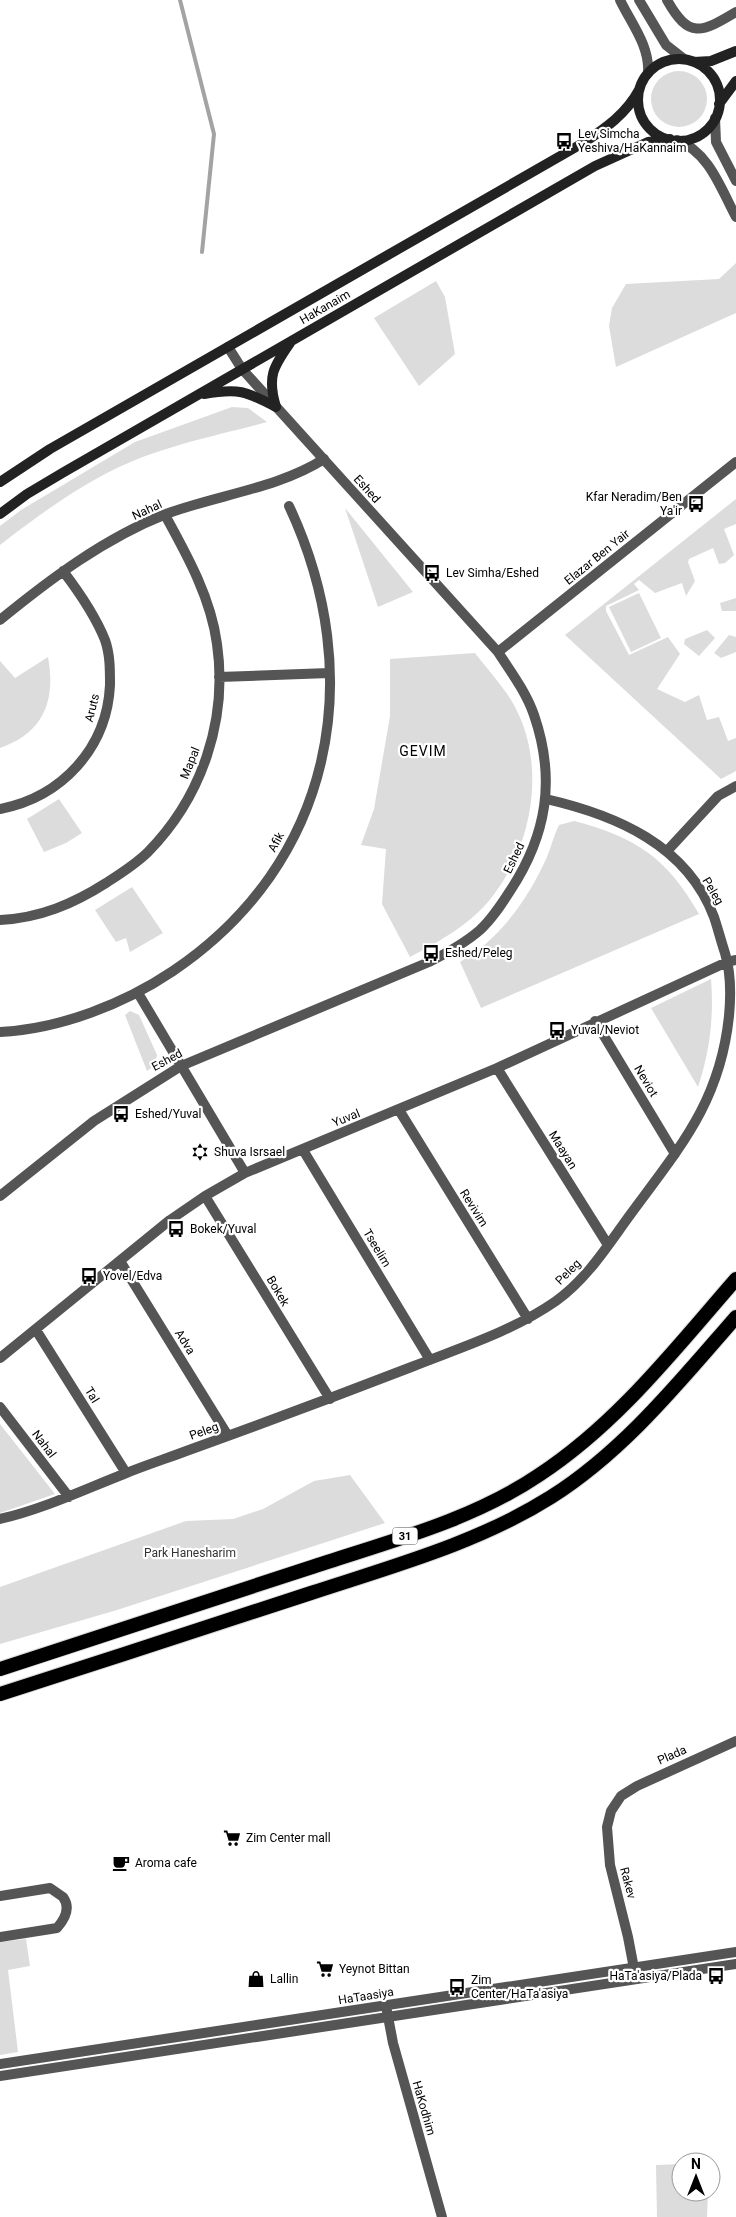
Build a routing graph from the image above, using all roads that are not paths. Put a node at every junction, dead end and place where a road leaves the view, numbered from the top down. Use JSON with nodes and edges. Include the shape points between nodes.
{"nodes":[{"id":1,"x":620,"y":0,"type":"edge"},
{"id":2,"x":639,"y":0,"type":"edge"},
{"id":3,"x":667,"y":0,"type":"edge"},
{"id":4,"x":736,"y":12,"type":"edge"},
{"id":5,"x":736,"y":51,"type":"edge"},
{"id":6,"x":689,"y":61,"type":"junction"},
{"id":7,"x":648,"y":73,"type":"junction"},
{"id":8,"x":736,"y":81,"type":"edge"},
{"id":9,"x":639,"y":90,"type":"junction"},
{"id":10,"x":720,"y":104,"type":"junction"},
{"id":11,"x":715,"y":118,"type":"junction"},
{"id":12,"x":674,"y":140,"type":"junction"},
{"id":13,"x":736,"y":181,"type":"edge"},
{"id":14,"x":736,"y":217,"type":"edge"},
{"id":15,"x":293,"y":340,"type":"junction"},
{"id":16,"x":228,"y":347,"type":"junction"},
{"id":17,"x":242,"y":369,"type":"junction"},
{"id":18,"x":195,"y":396,"type":"junction"},
{"id":19,"x":276,"y":406,"type":"junction"},
{"id":20,"x":324,"y":459,"type":"junction"},
{"id":21,"x":736,"y":462,"type":"edge"},
{"id":22,"x":0,"y":482,"type":"edge"},
{"id":23,"x":289,"y":506,"type":"dead end"},
{"id":24,"x":0,"y":514,"type":"edge"},
{"id":25,"x":165,"y":515,"type":"junction"},
{"id":26,"x":63,"y":571,"type":"junction"},
{"id":27,"x":0,"y":620,"type":"edge"},
{"id":28,"x":498,"y":652,"type":"junction"},
{"id":29,"x":329,"y":673,"type":"junction"},
{"id":30,"x":219,"y":677,"type":"junction"},
{"id":31,"x":736,"y":786,"type":"edge"},
{"id":32,"x":546,"y":799,"type":"junction"},
{"id":33,"x":0,"y":809,"type":"edge"},
{"id":34,"x":667,"y":851,"type":"junction"},
{"id":35,"x":0,"y":920,"type":"edge"},
{"id":36,"x":732,"y":961,"type":"edge"},
{"id":37,"x":138,"y":993,"type":"junction"},
{"id":38,"x":595,"y":1021,"type":"junction"},
{"id":39,"x":0,"y":1032,"type":"edge"},
{"id":40,"x":181,"y":1066,"type":"junction"},
{"id":41,"x":497,"y":1068,"type":"junction"},
{"id":42,"x":399,"y":1110,"type":"junction"},
{"id":43,"x":303,"y":1150,"type":"junction"},
{"id":44,"x":675,"y":1154,"type":"junction"},
{"id":45,"x":245,"y":1173,"type":"junction"},
{"id":46,"x":0,"y":1196,"type":"edge"},
{"id":47,"x":205,"y":1196,"type":"junction"},
{"id":48,"x":608,"y":1245,"type":"junction"},
{"id":49,"x":120,"y":1261,"type":"junction"},
{"id":50,"x":736,"y":1279,"type":"edge"},
{"id":51,"x":736,"y":1317,"type":"edge"},
{"id":52,"x":528,"y":1319,"type":"junction"},
{"id":53,"x":36,"y":1330,"type":"junction"},
{"id":54,"x":0,"y":1358,"type":"edge"},
{"id":55,"x":430,"y":1360,"type":"junction"},
{"id":56,"x":330,"y":1399,"type":"junction"},
{"id":57,"x":0,"y":1407,"type":"edge"},
{"id":58,"x":228,"y":1436,"type":"junction"},
{"id":59,"x":126,"y":1473,"type":"junction"},
{"id":60,"x":69,"y":1497,"type":"junction"},
{"id":61,"x":0,"y":1520,"type":"edge"},
{"id":62,"x":0,"y":1669,"type":"edge"},
{"id":63,"x":0,"y":1694,"type":"edge"},
{"id":64,"x":736,"y":1740,"type":"edge"},
{"id":65,"x":621,"y":1796,"type":"joint"},
{"id":66,"x":0,"y":1896,"type":"edge"},
{"id":67,"x":0,"y":1937,"type":"edge"},
{"id":68,"x":736,"y":1952,"type":"edge"},
{"id":69,"x":736,"y":1964,"type":"edge"},
{"id":70,"x":635,"y":1968,"type":"junction"},
{"id":71,"x":636,"y":1979,"type":"junction"},
{"id":72,"x":386,"y":2006,"type":"junction"},
{"id":73,"x":388,"y":2017,"type":"junction"},
{"id":74,"x":0,"y":2064,"type":"edge"},
{"id":75,"x":0,"y":2076,"type":"edge"},
{"id":76,"x":442,"y":2217,"type":"edge"}],
"edges":[{"from":1,"to":7,"type":"street","via":[[643,44],[649,63]]},
{"from":2,"to":6,"type":"street","via":[[666,45]]},
{"from":3,"to":4,"type":"street","via":[[681,23],[697,29],[715,25]]},
{"from":5,"to":6,"type":"main road","via":[[711,61]]},
{"from":6,"to":7,"type":"main road","via":[[664,62]]},
{"from":6,"to":10,"type":"main road","via":[[703,67],[714,79]]},
{"from":7,"to":9,"type":"main road"},
{"from":8,"to":10,"type":"main road"},
{"from":9,"to":12,"type":"main road","via":[[639,107],[645,123],[657,134]]},
{"from":9,"to":16,"type":"main road","name":"HaKanaim","via":[[631,104],[603,130]]},
{"from":10,"to":11,"type":"main road"},
{"from":11,"to":12,"type":"main road","via":[[700,134]]},
{"from":11,"to":13,"type":"street","via":[[716,142]]},
{"from":12,"to":14,"type":"street","via":[[688,144],[702,156]]},
{"from":12,"to":15,"type":"main road","name":"HaKanaim","via":[[648,142],[595,166]]},
{"from":15,"to":17,"type":"main road","name":"HaKanaim"},
{"from":15,"to":19,"type":"main road","via":[[272,374]]},
{"from":16,"to":17,"type":"street","name":"Eshed"},
{"from":16,"to":22,"type":"main road","name":"HaKanaim","via":[[50,449]]},
{"from":17,"to":18,"type":"main road","name":"HaKanaim"},
{"from":17,"to":19,"type":"street","name":"Eshed"},
{"from":18,"to":19,"type":"main road","via":[[245,391]]},
{"from":18,"to":24,"type":"main road","name":"HaKanaim","via":[[27,494]]},
{"from":19,"to":20,"type":"street","name":"Eshed"},
{"from":20,"to":25,"type":"street","name":"Nahal","via":[[296,475]]},
{"from":20,"to":28,"type":"street","name":"Eshed"},
{"from":21,"to":28,"type":"street","name":"Elazar Ben Yair"},
{"from":23,"to":29,"type":"street","name":"Afik","via":[[318,584],[326,623]]},
{"from":25,"to":26,"type":"street","name":"Nahal"},
{"from":25,"to":30,"type":"street","name":"Mapal","via":[[187,555],[212,616]]},
{"from":26,"to":27,"type":"street","name":"Nahal"},
{"from":26,"to":33,"type":"street","name":"Aruts","via":[[91,612],[105,640],[110,666],[104,719],[93,746],[62,782],[42,795]]},
{"from":28,"to":32,"type":"street","name":"Eshed","via":[[533,713],[544,759]]},
{"from":29,"to":30,"type":"street"},
{"from":29,"to":37,"type":"street","name":"Afik","via":[[329,721],[324,754],[303,816],[271,878],[219,937],[196,956]]},
{"from":30,"to":35,"type":"street","name":"Mapal","via":[[215,730],[204,765],[168,830],[147,853],[80,900],[39,914]]},
{"from":31,"to":34,"type":"street","via":[[718,796]]},
{"from":32,"to":34,"type":"street","name":"Peleg","via":[[619,821]]},
{"from":32,"to":40,"type":"street","name":"Eshed","via":[[540,830],[525,868],[498,910],[481,929],[429,962]]},
{"from":34,"to":36,"type":"street","name":"Peleg","via":[[702,894]]},
{"from":36,"to":38,"type":"street","name":"Yuval"},
{"from":36,"to":44,"type":"street","name":"Peleg","via":[[730,999],[719,1070],[699,1118]]},
{"from":37,"to":39,"type":"street","name":"Afik","via":[[54,1023]]},
{"from":37,"to":40,"type":"street"},
{"from":38,"to":41,"type":"street","name":"Yuval"},
{"from":38,"to":44,"type":"street","name":"Neviot"},
{"from":40,"to":45,"type":"street"},
{"from":40,"to":46,"type":"street","name":"Eshed","via":[[94,1121]]},
{"from":41,"to":42,"type":"street","name":"Yuval"},
{"from":41,"to":48,"type":"street","name":"Maayan"},
{"from":42,"to":43,"type":"street","name":"Yuval"},
{"from":42,"to":52,"type":"street","name":"Revivim"},
{"from":43,"to":45,"type":"street","name":"Yuval"},
{"from":43,"to":55,"type":"street","name":"Tseelim"},
{"from":44,"to":48,"type":"street","name":"Peleg"},
{"from":45,"to":47,"type":"street","name":"Yuval"},
{"from":47,"to":49,"type":"street","name":"Yuval"},
{"from":47,"to":56,"type":"street","name":"Bokek"},
{"from":48,"to":52,"type":"street","name":"Peleg","via":[[582,1277]]},
{"from":49,"to":53,"type":"street","name":"Yuval"},
{"from":49,"to":58,"type":"street","name":"Adva"},
{"from":50,"to":62,"type":"highway","number":"31","via":[[648,1381],[588,1438],[508,1494],[410,1535]]},
{"from":51,"to":63,"type":"highway","number":"31","via":[[665,1398],[604,1456],[552,1496],[513,1519],[419,1558]]},
{"from":52,"to":55,"type":"street","name":"Peleg"},
{"from":53,"to":54,"type":"street","name":"Yuval"},
{"from":53,"to":59,"type":"street","name":"Tal"},
{"from":55,"to":56,"type":"street","name":"Peleg"},
{"from":56,"to":58,"type":"street","name":"Peleg"},
{"from":57,"to":60,"type":"street","name":"Nahal"},
{"from":58,"to":59,"type":"street","name":"Peleg"},
{"from":59,"to":60,"type":"street","name":"Peleg"},
{"from":60,"to":61,"type":"street","name":"Peleg"},
{"from":64,"to":65,"type":"street","name":"Plada","via":[[664,1772]]},
{"from":65,"to":70,"type":"street","name":"Rakev","via":[[611,1811],[607,1827],[608,1845]]},
{"from":66,"to":67,"type":"street","via":[[50,1888],[66,1900],[66,1914],[58,1928]]},
{"from":68,"to":70,"type":"street","name":"HaTaasiya"},
{"from":69,"to":71,"type":"street","name":"HaTaasiya"},
{"from":70,"to":71,"type":"street","name":"Rakev"},
{"from":70,"to":72,"type":"street","name":"HaTaasiya"},
{"from":71,"to":73,"type":"street","name":"HaTaasiya"},
{"from":72,"to":73,"type":"street","name":"HaKodhim"},
{"from":72,"to":74,"type":"street","name":"HaTaasiya"},
{"from":73,"to":75,"type":"street","name":"HaTaasiya"},
{"from":73,"to":76,"type":"street","name":"HaKodhim"}]}
